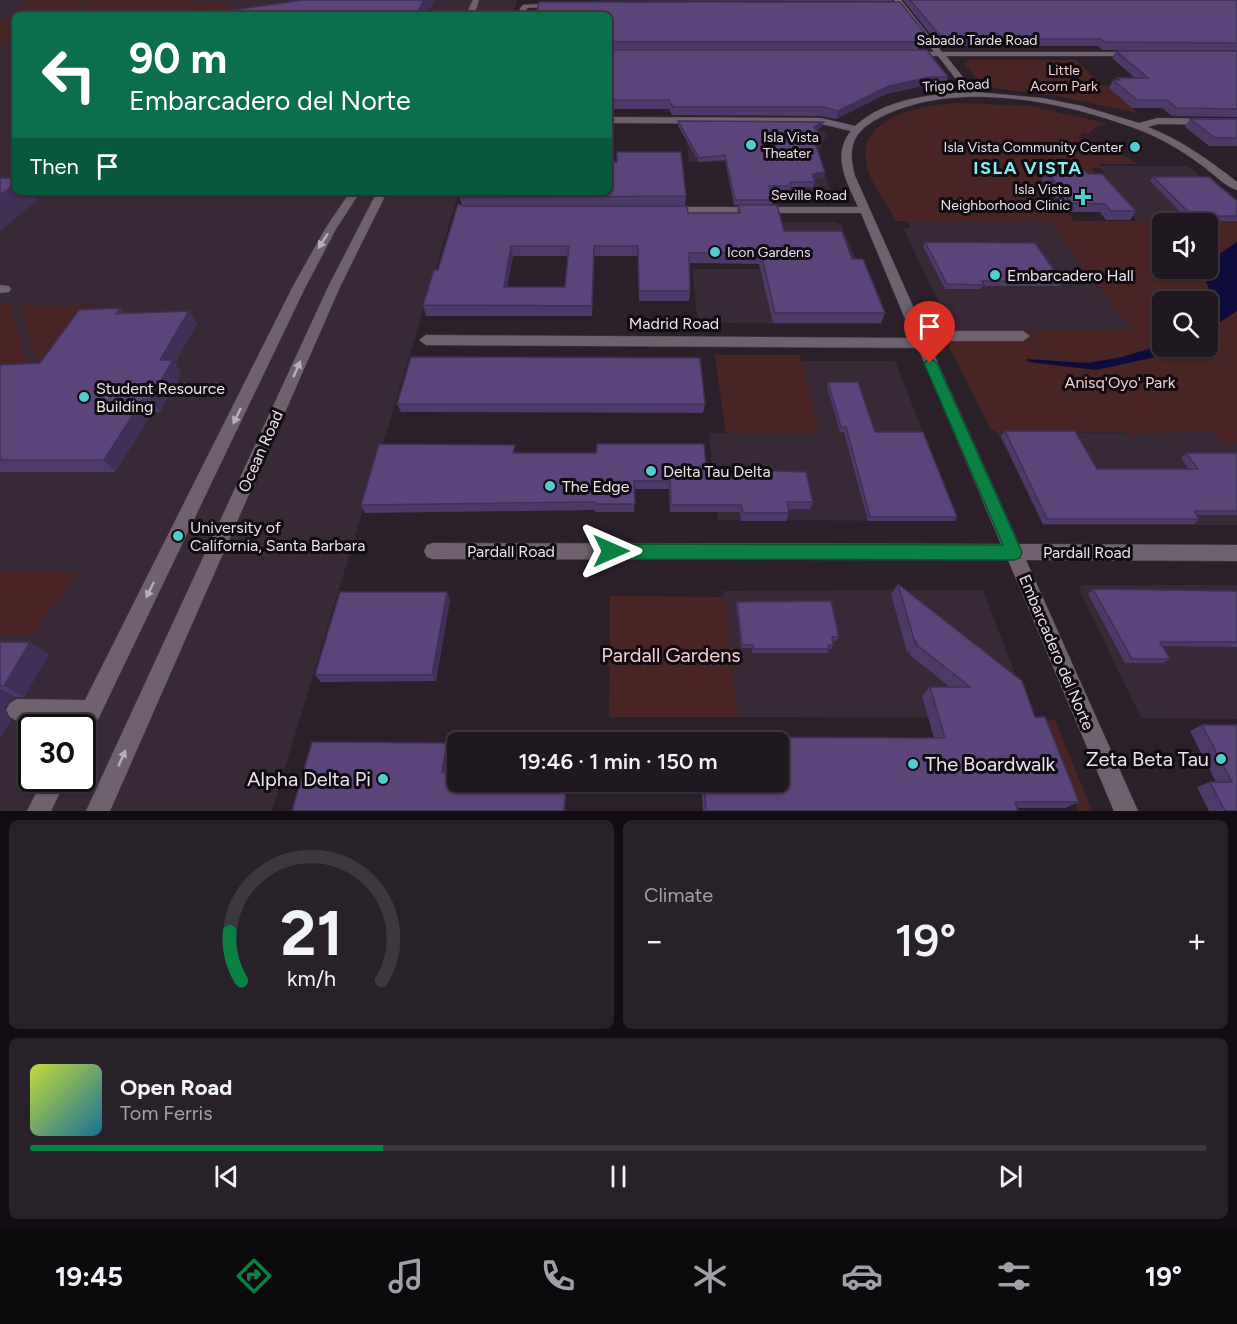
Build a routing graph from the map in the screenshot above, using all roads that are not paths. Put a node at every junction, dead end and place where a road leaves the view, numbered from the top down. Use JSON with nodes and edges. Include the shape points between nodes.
{"nodes":[{"id":1,"x":897,"y":4,"type":"edge"},
{"id":2,"x":562,"y":5,"type":"edge"},
{"id":3,"x":521,"y":12,"type":"edge"},
{"id":4,"x":900,"y":54,"type":"edge"},
{"id":5,"x":941,"y":54,"type":"junction"},
{"id":6,"x":1146,"y":54,"type":"edge"},
{"id":7,"x":973,"y":95,"type":"junction"},
{"id":8,"x":612,"y":120,"type":"edge"},
{"id":9,"x":1237,"y":122,"type":"edge"},
{"id":10,"x":1139,"y":126,"type":"junction"},
{"id":11,"x":855,"y":129,"type":"junction"},
{"id":12,"x":1237,"y":187,"type":"edge"},
{"id":13,"x":353,"y":195,"type":"edge"},
{"id":14,"x":380,"y":195,"type":"edge"},
{"id":15,"x":659,"y":210,"type":"edge"},
{"id":16,"x":865,"y":210,"type":"junction"},
{"id":17,"x":1023,"y":336,"type":"dead end"},
{"id":18,"x":920,"y":339,"type":"junction"},
{"id":19,"x":426,"y":340,"type":"dead end"},
{"id":20,"x":433,"y":551,"type":"dead end"},
{"id":21,"x":1014,"y":552,"type":"junction"},
{"id":22,"x":1237,"y":553,"type":"edge"},
{"id":23,"x":17,"y":710,"type":"dead end"},
{"id":24,"x":48,"y":714,"type":"edge"},
{"id":25,"x":88,"y":714,"type":"edge"},
{"id":26,"x":49,"y":792,"type":"edge"},
{"id":27,"x":39,"y":811,"type":"edge"},
{"id":28,"x":98,"y":811,"type":"edge"},
{"id":29,"x":1126,"y":811,"type":"edge"}],
"edges":[{"from":1,"to":5,"type":"street"},
{"from":2,"to":3,"type":"street","via":[[525,6]]},
{"from":4,"to":5,"type":"street","name":"Sabado Tarde Road"},
{"from":5,"to":6,"type":"street","name":"Sabado Tarde Road"},
{"from":5,"to":7,"type":"street"},
{"from":7,"to":10,"type":"street","name":"Trigo Road","via":[[1046,102]]},
{"from":7,"to":11,"type":"street","name":"Trigo Road","via":[[902,104]]},
{"from":8,"to":11,"type":"street","via":[[821,122]]},
{"from":9,"to":10,"type":"street","name":"Trigo Road","via":[[1158,121]]},
{"from":10,"to":12,"type":"street","via":[[1196,156]]},
{"from":11,"to":16,"type":"street","name":"Embarcadero del Norte","via":[[845,150],[846,164]]},
{"from":13,"to":25,"type":"street","one_way":true,"via":[[297,287]]},
{"from":28,"to":14,"type":"street","name":"Ocean Road","one_way":true,"via":[[329,298]]},
{"from":15,"to":16,"type":"street","name":"Seville Road"},
{"from":16,"to":18,"type":"street","name":"Embarcadero del Norte"},
{"from":17,"to":18,"type":"street","name":"Madrid Road"},
{"from":18,"to":19,"type":"street","name":"Madrid Road"},
{"from":18,"to":21,"type":"street","name":"Embarcadero del Norte"},
{"from":20,"to":21,"type":"street","name":"Pardall Road"},
{"from":21,"to":22,"type":"street","name":"Pardall Road"},
{"from":21,"to":29,"type":"street","name":"Embarcadero del Norte"},
{"from":23,"to":24,"type":"street"},
{"from":26,"to":27,"type":"street"}]}
